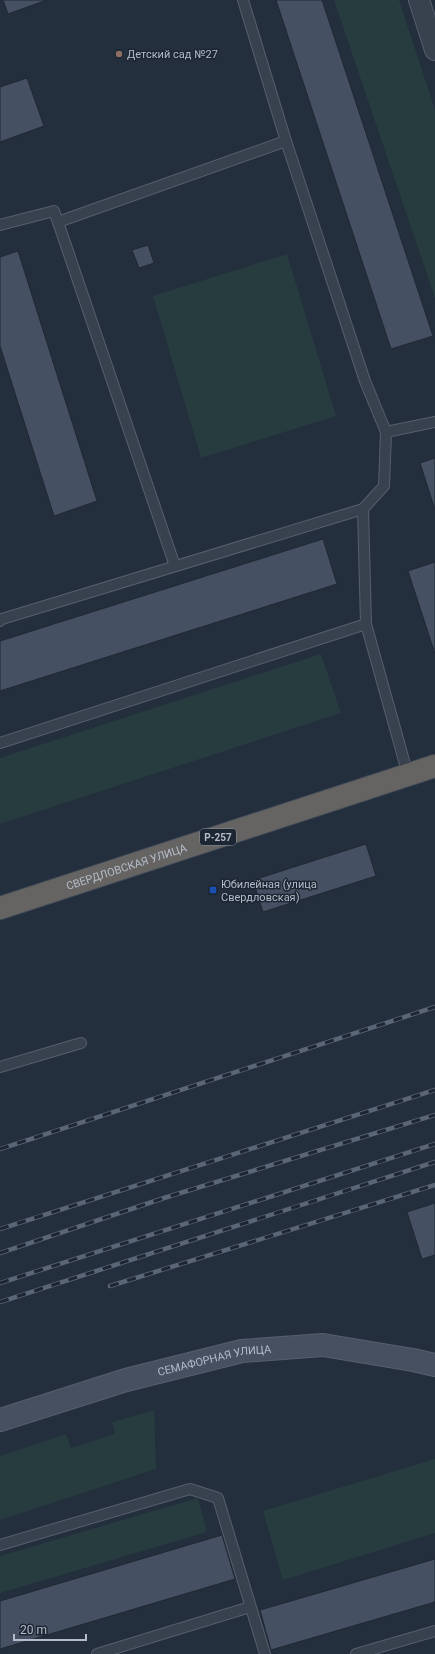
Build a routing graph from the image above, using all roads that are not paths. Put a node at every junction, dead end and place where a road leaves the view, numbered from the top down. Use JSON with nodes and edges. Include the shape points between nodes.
{"nodes":[{"id":1,"x":243,"y":0,"type":"edge"},
{"id":2,"x":419,"y":0,"type":"edge"},
{"id":3,"x":435,"y":50,"type":"edge"},
{"id":4,"x":286,"y":141,"type":"junction"},
{"id":5,"x":58,"y":222,"type":"junction"},
{"id":6,"x":0,"y":225,"type":"edge"},
{"id":7,"x":435,"y":422,"type":"edge"},
{"id":8,"x":386,"y":432,"type":"junction"},
{"id":9,"x":363,"y":509,"type":"junction"},
{"id":10,"x":175,"y":566,"type":"junction"},
{"id":11,"x":1,"y":618,"type":"edge"},
{"id":12,"x":366,"y":624,"type":"junction"},
{"id":13,"x":0,"y":743,"type":"edge"},
{"id":14,"x":435,"y":766,"type":"edge"},
{"id":15,"x":408,"y":775,"type":"junction"},
{"id":16,"x":0,"y":908,"type":"edge"},
{"id":17,"x":81,"y":1043,"type":"dead end"},
{"id":18,"x":0,"y":1067,"type":"edge"},
{"id":19,"x":435,"y":1365,"type":"edge"},
{"id":20,"x":0,"y":1420,"type":"edge"},
{"id":21,"x":0,"y":1545,"type":"edge"},
{"id":22,"x":250,"y":1607,"type":"junction"},
{"id":23,"x":435,"y":1631,"type":"edge"},
{"id":24,"x":97,"y":1654,"type":"edge"},
{"id":25,"x":265,"y":1654,"type":"edge"},
{"id":26,"x":356,"y":1654,"type":"edge"}],
"edges":[{"from":1,"to":4,"type":"lane"},
{"from":2,"to":3,"type":"street"},
{"from":4,"to":5,"type":"lane"},
{"from":4,"to":8,"type":"lane","via":[[365,381]]},
{"from":5,"to":6,"type":"lane","via":[[54,210]]},
{"from":5,"to":10,"type":"lane"},
{"from":7,"to":8,"type":"lane"},
{"from":8,"to":9,"type":"lane","via":[[384,486]]},
{"from":9,"to":10,"type":"lane"},
{"from":9,"to":12,"type":"lane"},
{"from":10,"to":11,"type":"lane"},
{"from":12,"to":13,"type":"lane"},
{"from":12,"to":15,"type":"lane"},
{"from":14,"to":15,"type":"highway","name":"СВЕРДЛОВСКАЯ УЛИЦА","number":"Р-257"},
{"from":15,"to":16,"type":"highway","name":"СВЕРДЛОВСКАЯ УЛИЦА","number":"Р-257"},
{"from":17,"to":18,"type":"lane"},
{"from":19,"to":20,"type":"main road","name":"СЕМАФОРНАЯ УЛИЦА","via":[[323,1344],[242,1352],[126,1380]]},
{"from":21,"to":22,"type":"lane","via":[[190,1489],[218,1498]]},
{"from":22,"to":24,"type":"lane"},
{"from":22,"to":25,"type":"lane"},
{"from":23,"to":26,"type":"lane"}]}
